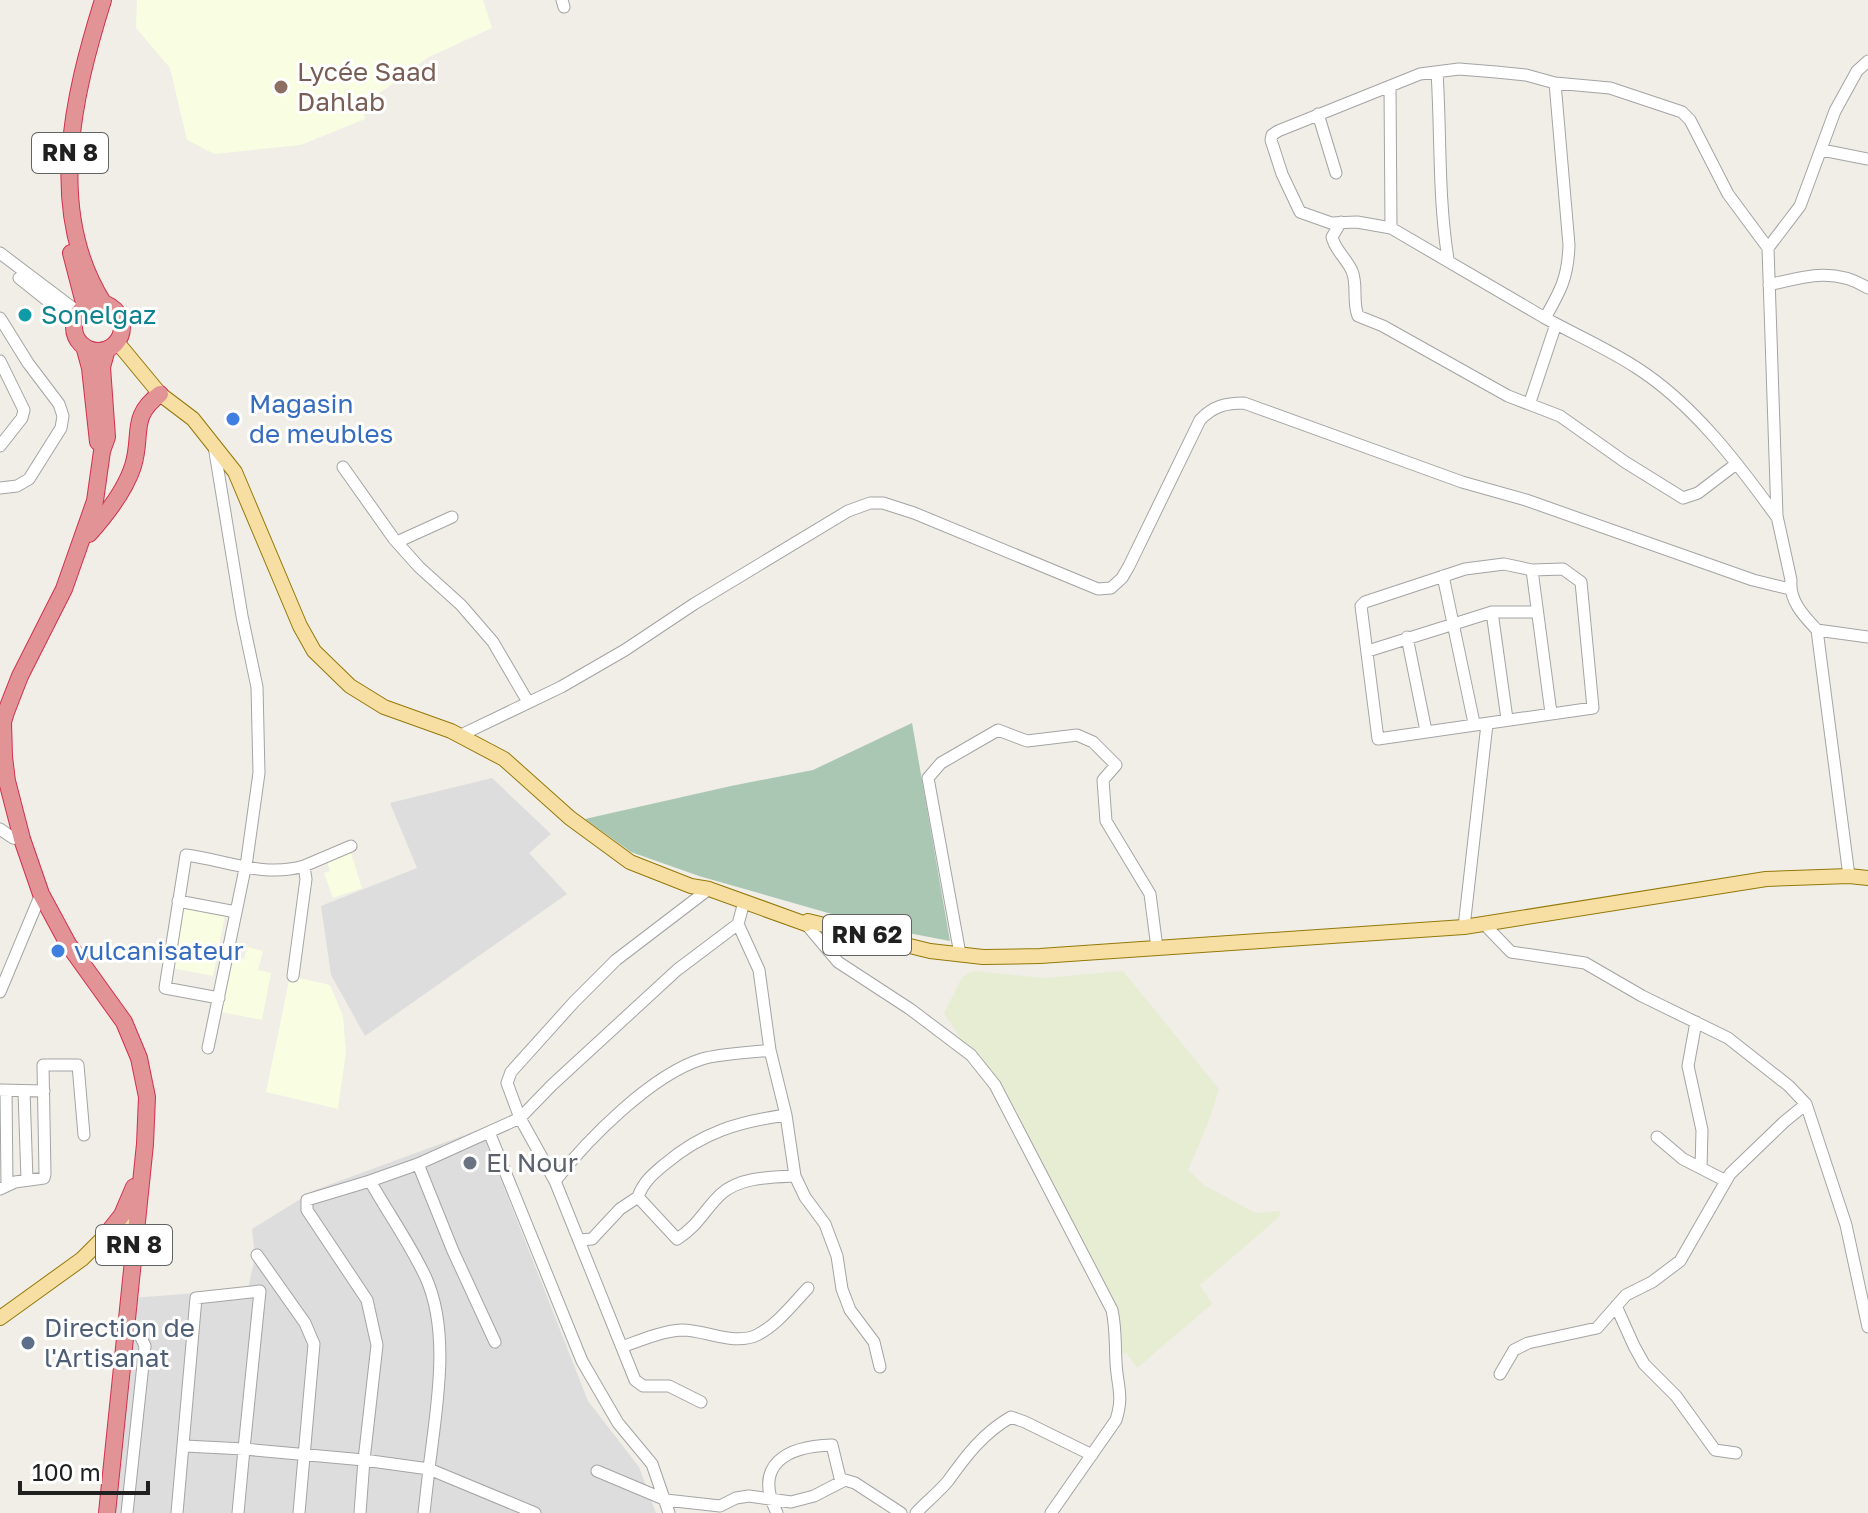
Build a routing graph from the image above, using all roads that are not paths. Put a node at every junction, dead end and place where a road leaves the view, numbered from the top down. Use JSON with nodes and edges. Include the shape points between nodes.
{"nodes":[{"id":1,"x":93,"y":0,"type":"edge"},
{"id":2,"x":103,"y":0,"type":"edge"},
{"id":3,"x":1868,"y":61,"type":"edge"},
{"id":4,"x":1437,"y":72,"type":"junction"},
{"id":5,"x":1555,"y":83,"type":"junction"},
{"id":6,"x":1390,"y":87,"type":"junction"},
{"id":7,"x":1318,"y":114,"type":"junction"},
{"id":8,"x":1822,"y":150,"type":"junction"},
{"id":9,"x":1868,"y":159,"type":"edge"},
{"id":10,"x":1336,"y":173,"type":"dead end"},
{"id":11,"x":1341,"y":222,"type":"junction"},
{"id":12,"x":1391,"y":228,"type":"junction"},
{"id":13,"x":1768,"y":248,"type":"junction"},
{"id":14,"x":0,"y":253,"type":"edge"},
{"id":15,"x":1448,"y":259,"type":"junction"},
{"id":16,"x":0,"y":262,"type":"edge"},
{"id":17,"x":1769,"y":285,"type":"junction"},
{"id":18,"x":1868,"y":288,"type":"edge"},
{"id":19,"x":104,"y":304,"type":"junction"},
{"id":20,"x":80,"y":314,"type":"junction"},
{"id":21,"x":0,"y":318,"type":"edge"},
{"id":22,"x":1551,"y":321,"type":"junction"},
{"id":23,"x":84,"y":346,"type":"junction"},
{"id":24,"x":112,"y":346,"type":"junction"},
{"id":25,"x":0,"y":361,"type":"edge"},
{"id":26,"x":5,"y":381,"type":"edge"},
{"id":27,"x":160,"y":394,"type":"junction"},
{"id":28,"x":1530,"y":402,"type":"junction"},
{"id":29,"x":213,"y":441,"type":"junction"},
{"id":30,"x":0,"y":446,"type":"edge"},
{"id":31,"x":102,"y":451,"type":"junction"},
{"id":32,"x":1736,"y":464,"type":"junction"},
{"id":33,"x":343,"y":467,"type":"dead end"},
{"id":34,"x":0,"y":488,"type":"edge"},
{"id":35,"x":1777,"y":516,"type":"junction"},
{"id":36,"x":452,"y":517,"type":"dead end"},
{"id":37,"x":83,"y":542,"type":"junction"},
{"id":38,"x":397,"y":542,"type":"junction"},
{"id":39,"x":1532,"y":570,"type":"junction"},
{"id":40,"x":1443,"y":576,"type":"junction"},
{"id":41,"x":1790,"y":589,"type":"junction"},
{"id":42,"x":1492,"y":612,"type":"junction"},
{"id":43,"x":1537,"y":612,"type":"junction"},
{"id":44,"x":1453,"y":623,"type":"junction"},
{"id":45,"x":1817,"y":630,"type":"junction"},
{"id":46,"x":1407,"y":637,"type":"junction"},
{"id":47,"x":1868,"y":637,"type":"edge"},
{"id":48,"x":1368,"y":651,"type":"junction"},
{"id":49,"x":528,"y":702,"type":"junction"},
{"id":50,"x":1551,"y":713,"type":"junction"},
{"id":51,"x":1507,"y":719,"type":"junction"},
{"id":52,"x":1,"y":722,"type":"edge"},
{"id":53,"x":1481,"y":724,"type":"junction"},
{"id":54,"x":1426,"y":731,"type":"junction"},
{"id":55,"x":459,"y":736,"type":"junction"},
{"id":56,"x":2,"y":750,"type":"edge"},
{"id":57,"x":0,"y":829,"type":"edge"},
{"id":58,"x":22,"y":839,"type":"junction"},
{"id":59,"x":351,"y":846,"type":"dead end"},
{"id":60,"x":304,"y":866,"type":"junction"},
{"id":61,"x":245,"y":867,"type":"junction"},
{"id":62,"x":1849,"y":876,"type":"junction"},
{"id":63,"x":1868,"y":878,"type":"edge"},
{"id":64,"x":709,"y":889,"type":"junction"},
{"id":65,"x":41,"y":894,"type":"junction"},
{"id":66,"x":178,"y":901,"type":"junction"},
{"id":67,"x":744,"y":902,"type":"junction"},
{"id":68,"x":236,"y":912,"type":"junction"},
{"id":69,"x":738,"y":924,"type":"junction"},
{"id":70,"x":806,"y":924,"type":"junction"},
{"id":71,"x":1484,"y":924,"type":"junction"},
{"id":72,"x":1464,"y":927,"type":"junction"},
{"id":73,"x":1157,"y":948,"type":"junction"},
{"id":74,"x":960,"y":954,"type":"junction"},
{"id":75,"x":293,"y":976,"type":"dead end"},
{"id":76,"x":0,"y":992,"type":"edge"},
{"id":77,"x":219,"y":998,"type":"junction"},
{"id":78,"x":1696,"y":1022,"type":"junction"},
{"id":79,"x":208,"y":1048,"type":"dead end"},
{"id":80,"x":770,"y":1050,"type":"junction"},
{"id":81,"x":3,"y":1090,"type":"edge"},
{"id":82,"x":24,"y":1091,"type":"junction"},
{"id":83,"x":44,"y":1091,"type":"junction"},
{"id":84,"x":1806,"y":1104,"type":"junction"},
{"id":85,"x":786,"y":1115,"type":"junction"},
{"id":86,"x":520,"y":1118,"type":"junction"},
{"id":87,"x":489,"y":1132,"type":"junction"},
{"id":88,"x":84,"y":1135,"type":"dead end"},
{"id":89,"x":1657,"y":1137,"type":"dead end"},
{"id":90,"x":418,"y":1164,"type":"junction"},
{"id":91,"x":141,"y":1167,"type":"junction"},
{"id":92,"x":1701,"y":1168,"type":"junction"},
{"id":93,"x":795,"y":1176,"type":"junction"},
{"id":94,"x":27,"y":1180,"type":"junction"},
{"id":95,"x":370,"y":1181,"type":"junction"},
{"id":96,"x":555,"y":1181,"type":"junction"},
{"id":97,"x":1726,"y":1181,"type":"junction"},
{"id":98,"x":2,"y":1188,"type":"edge"},
{"id":99,"x":638,"y":1197,"type":"junction"},
{"id":100,"x":135,"y":1232,"type":"junction"},
{"id":101,"x":107,"y":1234,"type":"junction"},
{"id":102,"x":580,"y":1240,"type":"junction"},
{"id":103,"x":257,"y":1255,"type":"dead end"},
{"id":104,"x":82,"y":1259,"type":"junction"},
{"id":105,"x":281,"y":1285,"type":"junction"},
{"id":106,"x":808,"y":1288,"type":"dead end"},
{"id":107,"x":260,"y":1291,"type":"junction"},
{"id":108,"x":1616,"y":1306,"type":"junction"},
{"id":109,"x":0,"y":1318,"type":"edge"},
{"id":110,"x":1868,"y":1327,"type":"edge"},
{"id":111,"x":126,"y":1328,"type":"junction"},
{"id":112,"x":495,"y":1342,"type":"dead end"},
{"id":113,"x":622,"y":1347,"type":"junction"},
{"id":114,"x":880,"y":1367,"type":"dead end"},
{"id":115,"x":1500,"y":1374,"type":"dead end"},
{"id":116,"x":701,"y":1402,"type":"dead end"},
{"id":117,"x":185,"y":1446,"type":"junction"},
{"id":118,"x":244,"y":1449,"type":"junction"},
{"id":119,"x":113,"y":1451,"type":"junction"},
{"id":120,"x":133,"y":1453,"type":"junction"},
{"id":121,"x":1736,"y":1453,"type":"dead end"},
{"id":122,"x":1092,"y":1455,"type":"junction"},
{"id":123,"x":305,"y":1456,"type":"junction"},
{"id":124,"x":364,"y":1460,"type":"junction"},
{"id":125,"x":429,"y":1469,"type":"junction"},
{"id":126,"x":597,"y":1471,"type":"dead end"},
{"id":127,"x":841,"y":1482,"type":"junction"},
{"id":128,"x":770,"y":1499,"type":"junction"},
{"id":129,"x":666,"y":1500,"type":"junction"},
{"id":130,"x":107,"y":1513,"type":"edge"},
{"id":131,"x":127,"y":1513,"type":"edge"},
{"id":132,"x":177,"y":1513,"type":"edge"},
{"id":133,"x":238,"y":1513,"type":"edge"},
{"id":134,"x":299,"y":1513,"type":"edge"},
{"id":135,"x":360,"y":1513,"type":"edge"},
{"id":136,"x":424,"y":1513,"type":"edge"},
{"id":137,"x":535,"y":1513,"type":"edge"},
{"id":138,"x":669,"y":1513,"type":"edge"},
{"id":139,"x":777,"y":1513,"type":"edge"},
{"id":140,"x":901,"y":1513,"type":"edge"},
{"id":141,"x":916,"y":1513,"type":"edge"},
{"id":142,"x":1051,"y":1513,"type":"edge"}],
"edges":[{"from":1,"to":20,"type":"highway","number":"RN 8","via":[[67,94],[60,162]]},
{"from":2,"to":19,"type":"highway","number":"RN 8","via":[[71,121],[70,166],[74,223],[84,264]]},
{"from":3,"to":8,"type":"street","via":[[1835,111]]},
{"from":4,"to":5,"type":"street","via":[[1496,72]]},
{"from":4,"to":6,"type":"street"},
{"from":4,"to":15,"type":"street","via":[[1441,215]]},
{"from":5,"to":13,"type":"street","via":[[1610,88],[1682,112],[1728,194]]},
{"from":5,"to":22,"type":"street","via":[[1569,269]]},
{"from":6,"to":7,"type":"street"},
{"from":6,"to":12,"type":"street"},
{"from":7,"to":10,"type":"street"},
{"from":7,"to":11,"type":"street","via":[[1278,131],[1271,140],[1300,212]]},
{"from":8,"to":9,"type":"street"},
{"from":8,"to":13,"type":"street","via":[[1800,206]]},
{"from":11,"to":12,"type":"street"},
{"from":11,"to":28,"type":"street","via":[[1332,237],[1353,272],[1358,316],[1508,396]]},
{"from":12,"to":15,"type":"street"},
{"from":13,"to":17,"type":"street"},
{"from":14,"to":20,"type":"street"},
{"from":15,"to":22,"type":"street"},
{"from":16,"to":20,"type":"street","via":[[69,318]]},
{"from":17,"to":18,"type":"street","via":[[1830,273]]},
{"from":17,"to":35,"type":"street"},
{"from":19,"to":20,"type":"highway"},
{"from":19,"to":24,"type":"highway","via":[[120,316],[122,329]]},
{"from":20,"to":23,"type":"highway","via":[[78,341]]},
{"from":21,"to":34,"type":"street","via":[[63,416],[29,479]]},
{"from":22,"to":28,"type":"street"},
{"from":22,"to":32,"type":"street","via":[[1639,369],[1701,424]]},
{"from":23,"to":24,"type":"highway","via":[[95,351]]},
{"from":23,"to":31,"type":"highway","number":"RN 8"},
{"from":24,"to":27,"type":"main road","number":"RN 62"},
{"from":24,"to":31,"type":"highway","number":"RN 8","via":[[102,367],[107,437]]},
{"from":25,"to":26,"type":"street"},
{"from":26,"to":30,"type":"street","via":[[24,410]]},
{"from":27,"to":29,"type":"main road","number":"RN 62"},
{"from":27,"to":37,"type":"highway","via":[[139,416],[132,468],[120,494]]},
{"from":28,"to":32,"type":"street","via":[[1560,416],[1683,498]]},
{"from":29,"to":55,"type":"main road","number":"RN 62","via":[[235,472],[314,651],[350,686],[384,707]]},
{"from":29,"to":61,"type":"street","via":[[257,687],[259,773]]},
{"from":31,"to":37,"type":"highway","number":"RN 8"},
{"from":32,"to":35,"type":"street"},
{"from":33,"to":38,"type":"street"},
{"from":35,"to":41,"type":"street"},
{"from":36,"to":38,"type":"street"},
{"from":37,"to":52,"type":"highway","number":"RN 8"},
{"from":38,"to":49,"type":"street","via":[[493,642]]},
{"from":39,"to":40,"type":"street","via":[[1504,564]]},
{"from":39,"to":43,"type":"street"},
{"from":39,"to":50,"type":"street","via":[[1563,569],[1581,582],[1593,708]]},
{"from":40,"to":44,"type":"street"},
{"from":40,"to":48,"type":"street","via":[[1361,606]]},
{"from":41,"to":45,"type":"street"},
{"from":41,"to":49,"type":"street","via":[[1462,482],[1244,403],[1230,403],[1200,420],[1129,566],[1111,588],[1098,589],[914,513],[870,503],[848,511],[625,650]]},
{"from":42,"to":43,"type":"street"},
{"from":42,"to":44,"type":"street"},
{"from":42,"to":51,"type":"street"},
{"from":43,"to":50,"type":"street"},
{"from":44,"to":46,"type":"street"},
{"from":44,"to":53,"type":"street"},
{"from":45,"to":47,"type":"street"},
{"from":45,"to":62,"type":"street"},
{"from":46,"to":48,"type":"street"},
{"from":46,"to":54,"type":"street"},
{"from":48,"to":54,"type":"street","via":[[1378,739]]},
{"from":49,"to":55,"type":"street"},
{"from":50,"to":51,"type":"street"},
{"from":51,"to":53,"type":"street"},
{"from":52,"to":56,"type":"highway","number":"RN 8"},
{"from":53,"to":54,"type":"street"},
{"from":53,"to":72,"type":"street"},
{"from":55,"to":64,"type":"main road","number":"RN 62","via":[[504,759],[630,862]]},
{"from":56,"to":58,"type":"highway","number":"RN 8"},
{"from":57,"to":58,"type":"street"},
{"from":58,"to":65,"type":"highway","number":"RN 8"},
{"from":59,"to":60,"type":"street"},
{"from":60,"to":61,"type":"street"},
{"from":60,"to":75,"type":"street"},
{"from":61,"to":66,"type":"street","via":[[186,855]]},
{"from":61,"to":68,"type":"street"},
{"from":62,"to":63,"type":"main road","number":"RN 62"},
{"from":62,"to":71,"type":"main road","number":"RN 62","via":[[1766,879]]},
{"from":64,"to":67,"type":"main road","number":"RN 62"},
{"from":64,"to":86,"type":"street","via":[[616,960],[511,1072],[507,1083]]},
{"from":65,"to":76,"type":"street"},
{"from":65,"to":91,"type":"highway","number":"RN 8","via":[[61,933],[124,1022],[139,1058],[147,1097]]},
{"from":66,"to":68,"type":"street"},
{"from":66,"to":77,"type":"street","via":[[165,988]]},
{"from":67,"to":69,"type":"street"},
{"from":67,"to":70,"type":"main road","number":"RN 62"},
{"from":68,"to":77,"type":"street"},
{"from":69,"to":80,"type":"street","via":[[759,970]]},
{"from":69,"to":86,"type":"street","via":[[677,970]]},
{"from":70,"to":74,"type":"main road","number":"RN 62"},
{"from":70,"to":122,"type":"street","via":[[838,962],[971,1055],[995,1085],[1115,1321],[1121,1404]]},
{"from":71,"to":72,"type":"main road","number":"RN 62"},
{"from":71,"to":78,"type":"street","via":[[1511,952],[1585,963]]},
{"from":72,"to":73,"type":"main road","number":"RN 62"},
{"from":73,"to":74,"type":"main road","number":"RN 62","via":[[1040,956]]},
{"from":73,"to":74,"type":"street","via":[[1150,894],[1106,821],[1103,780],[1116,765],[1093,742],[1077,735],[1027,741],[998,730],[941,763],[928,778]]},
{"from":77,"to":79,"type":"street"},
{"from":78,"to":84,"type":"street","via":[[1728,1038]]},
{"from":78,"to":92,"type":"street","via":[[1688,1066],[1702,1130]]},
{"from":80,"to":85,"type":"street"},
{"from":80,"to":96,"type":"street","via":[[682,1066],[615,1117]]},
{"from":81,"to":82,"type":"street"},
{"from":81,"to":98,"type":"street"},
{"from":82,"to":83,"type":"street"},
{"from":82,"to":94,"type":"street"},
{"from":83,"to":88,"type":"street","via":[[43,1065],[78,1065]]},
{"from":83,"to":94,"type":"street","via":[[45,1174]]},
{"from":84,"to":97,"type":"street"},
{"from":84,"to":110,"type":"street","via":[[1846,1225]]},
{"from":85,"to":93,"type":"street"},
{"from":85,"to":99,"type":"street","via":[[700,1138],[642,1185]]},
{"from":86,"to":87,"type":"street"},
{"from":86,"to":96,"type":"street"},
{"from":87,"to":90,"type":"street"},
{"from":87,"to":129,"type":"street","via":[[582,1361],[618,1423],[652,1464]]},
{"from":89,"to":92,"type":"street"},
{"from":90,"to":95,"type":"street"},
{"from":90,"to":112,"type":"street"},
{"from":91,"to":100,"type":"highway","number":"RN 8"},
{"from":91,"to":101,"type":"highway","via":[[122,1215]]},
{"from":92,"to":97,"type":"street"},
{"from":93,"to":99,"type":"street","via":[[734,1185],[677,1239]]},
{"from":93,"to":114,"type":"street","via":[[825,1224],[850,1310],[874,1342]]},
{"from":94,"to":98,"type":"street"},
{"from":95,"to":124,"type":"street","via":[[307,1200],[307,1210],[367,1300],[377,1345]]},
{"from":95,"to":125,"type":"street","via":[[426,1279],[435,1308],[440,1362]]},
{"from":96,"to":102,"type":"street"},
{"from":97,"to":108,"type":"street","via":[[1680,1261]]},
{"from":99,"to":102,"type":"street","via":[[592,1239]]},
{"from":100,"to":101,"type":"main road","via":[[125,1226]]},
{"from":100,"to":104,"type":"main road"},
{"from":100,"to":111,"type":"highway","number":"RN 8"},
{"from":101,"to":104,"type":"main road"},
{"from":102,"to":113,"type":"street"},
{"from":103,"to":105,"type":"street"},
{"from":104,"to":109,"type":"main road"},
{"from":105,"to":107,"type":"street"},
{"from":105,"to":123,"type":"street","via":[[314,1344]]},
{"from":106,"to":113,"type":"street","via":[[754,1336],[678,1330]]},
{"from":107,"to":117,"type":"street","via":[[196,1298]]},
{"from":107,"to":118,"type":"street"},
{"from":108,"to":115,"type":"street","via":[[1597,1328],[1514,1350]]},
{"from":108,"to":121,"type":"street","via":[[1644,1364],[1676,1396],[1702,1436],[1715,1450]]},
{"from":111,"to":119,"type":"highway","number":"RN 8"},
{"from":111,"to":120,"type":"street","via":[[139,1333],[145,1346]]},
{"from":113,"to":116,"type":"street","via":[[635,1380],[643,1386],[669,1386]]},
{"from":117,"to":118,"type":"street"},
{"from":117,"to":132,"type":"street"},
{"from":118,"to":123,"type":"street"},
{"from":118,"to":133,"type":"street"},
{"from":119,"to":120,"type":"street"},
{"from":119,"to":130,"type":"highway","number":"RN 8"},
{"from":120,"to":131,"type":"street"},
{"from":122,"to":141,"type":"street","via":[[1011,1417],[980,1440]]},
{"from":122,"to":142,"type":"street"},
{"from":123,"to":124,"type":"street"},
{"from":123,"to":134,"type":"street"},
{"from":124,"to":125,"type":"street"},
{"from":124,"to":135,"type":"street"},
{"from":125,"to":136,"type":"street"},
{"from":125,"to":137,"type":"street"},
{"from":126,"to":129,"type":"street"},
{"from":127,"to":128,"type":"street","via":[[791,1502]]},
{"from":127,"to":128,"type":"street","via":[[832,1445],[818,1445],[780,1457],[768,1480]]},
{"from":127,"to":140,"type":"street","via":[[855,1483]]},
{"from":128,"to":129,"type":"street","via":[[749,1496],[720,1506]]},
{"from":128,"to":139,"type":"street"},
{"from":129,"to":138,"type":"street"}]}
